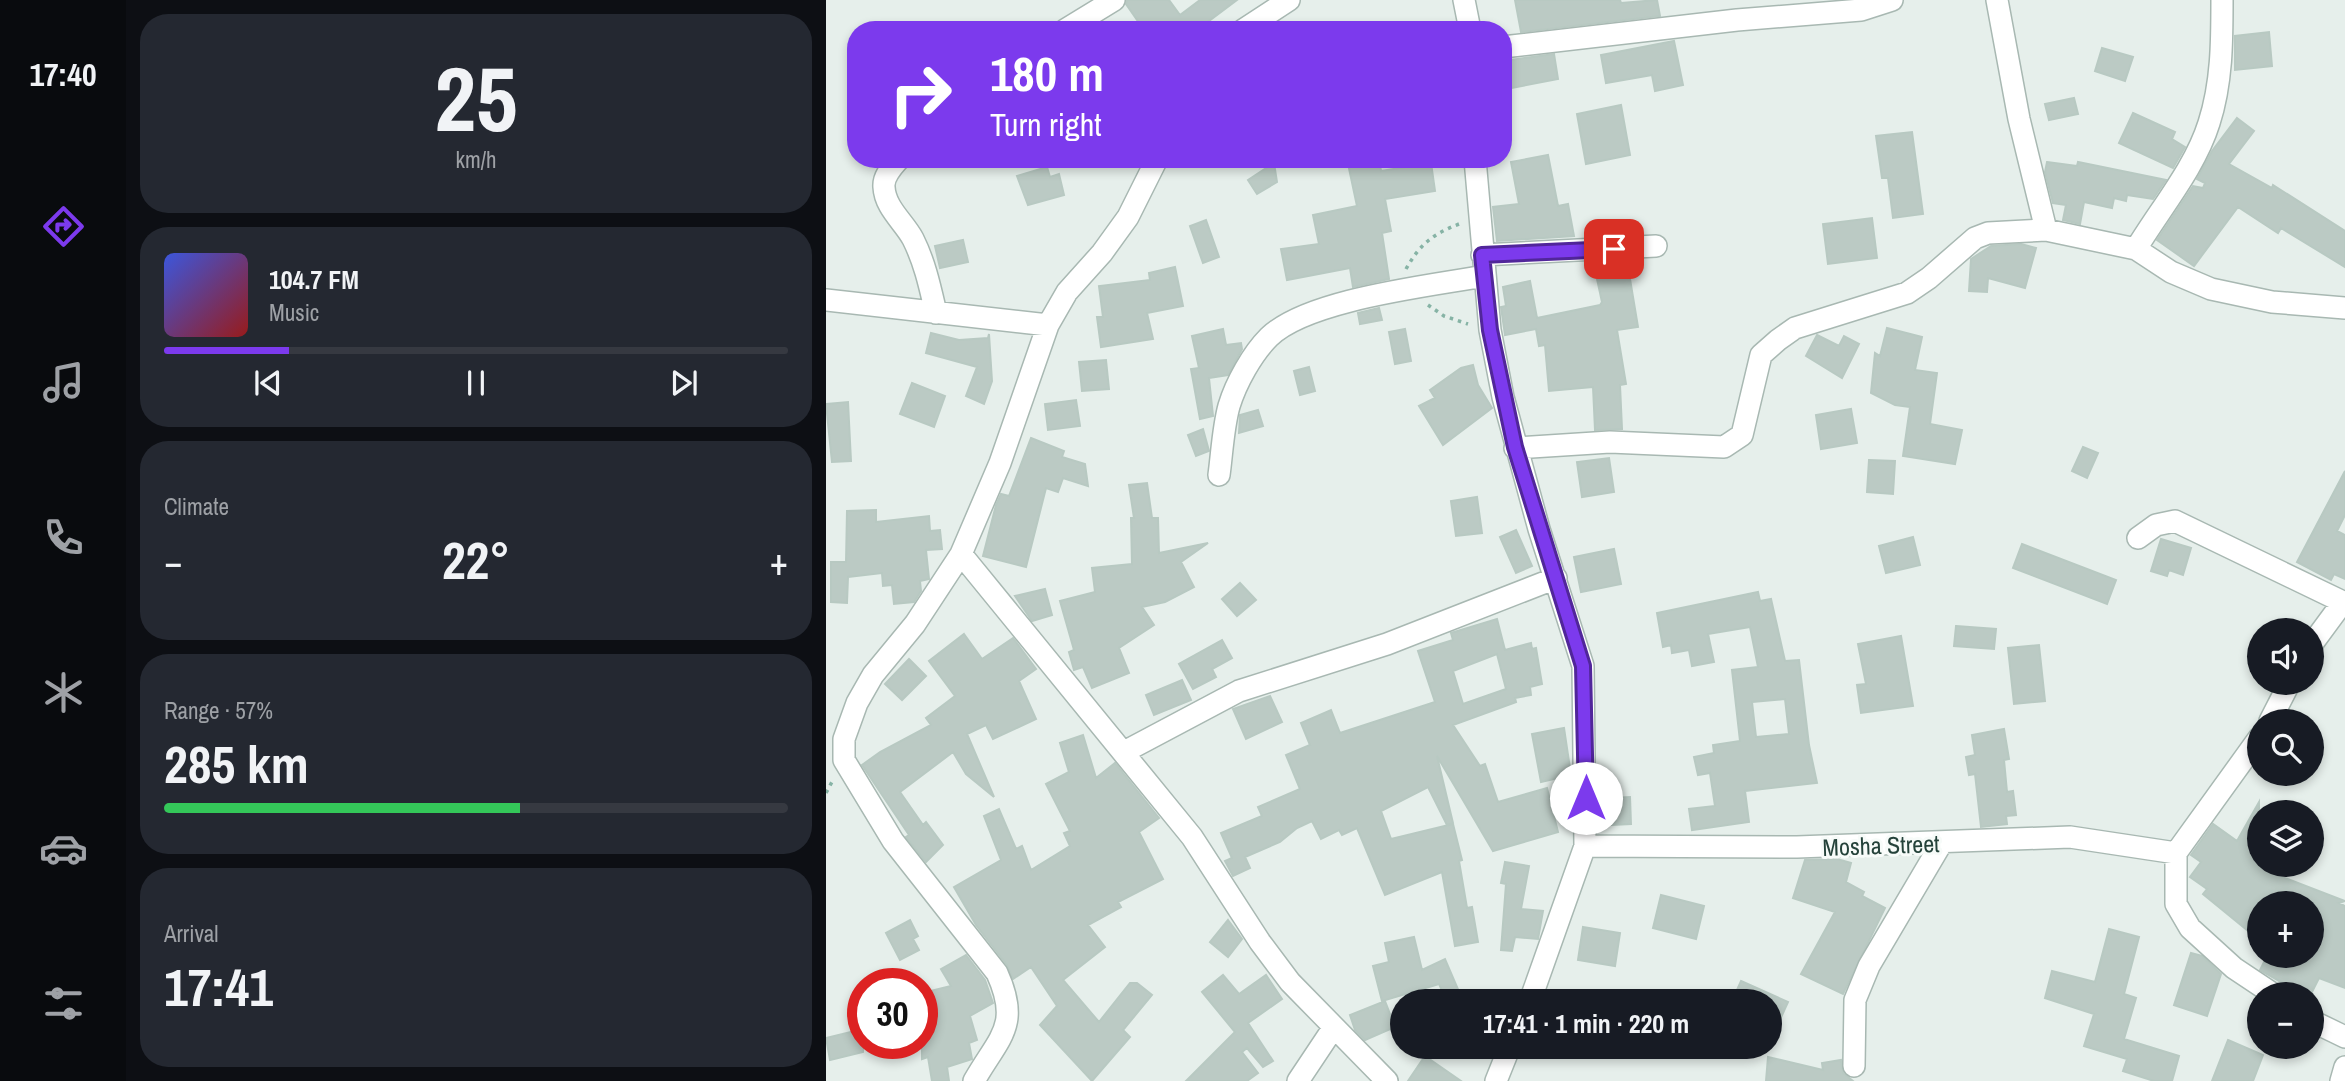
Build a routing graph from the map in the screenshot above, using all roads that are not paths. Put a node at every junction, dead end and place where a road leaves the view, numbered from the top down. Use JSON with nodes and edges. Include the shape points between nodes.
{"nodes":[{"id":1,"x":1114,"y":0,"type":"edge"},
{"id":2,"x":1289,"y":0,"type":"edge"},
{"id":3,"x":1464,"y":0,"type":"edge"},
{"id":4,"x":1892,"y":0,"type":"edge"},
{"id":5,"x":1997,"y":0,"type":"edge"},
{"id":6,"x":2222,"y":0,"type":"edge"},
{"id":7,"x":1080,"y":21,"type":"edge"},
{"id":8,"x":1257,"y":21,"type":"edge"},
{"id":9,"x":1468,"y":21,"type":"edge"},
{"id":10,"x":1512,"y":46,"type":"edge"},
{"id":11,"x":892,"y":168,"type":"edge"},
{"id":12,"x":1153,"y":168,"type":"edge"},
{"id":13,"x":1476,"y":168,"type":"edge"},
{"id":14,"x":2046,"y":230,"type":"junction"},
{"id":15,"x":1656,"y":246,"type":"dead end"},
{"id":16,"x":2136,"y":249,"type":"junction"},
{"id":17,"x":1483,"y":265,"type":"junction"},
{"id":18,"x":826,"y":300,"type":"edge"},
{"id":19,"x":2345,"y":308,"type":"edge"},
{"id":20,"x":936,"y":313,"type":"junction"},
{"id":21,"x":1048,"y":325,"type":"junction"},
{"id":22,"x":1515,"y":447,"type":"junction"},
{"id":23,"x":1219,"y":475,"type":"dead end"},
{"id":24,"x":2138,"y":538,"type":"dead end"},
{"id":25,"x":961,"y":554,"type":"junction"},
{"id":26,"x":1556,"y":578,"type":"junction"},
{"id":27,"x":2344,"y":603,"type":"edge"},
{"id":28,"x":2324,"y":629,"type":"edge"},
{"id":29,"x":1124,"y":752,"type":"junction"},
{"id":30,"x":2247,"y":756,"type":"edge"},
{"id":31,"x":1941,"y":844,"type":"junction"},
{"id":32,"x":1585,"y":846,"type":"junction"},
{"id":33,"x":2176,"y":853,"type":"junction"},
{"id":34,"x":2255,"y":982,"type":"edge"},
{"id":35,"x":1534,"y":989,"type":"edge"},
{"id":36,"x":1334,"y":1027,"type":"junction"},
{"id":37,"x":2324,"y":1027,"type":"edge"},
{"id":38,"x":2345,"y":1037,"type":"edge"},
{"id":39,"x":1505,"y":1059,"type":"edge"},
{"id":40,"x":1854,"y":1066,"type":"dead end"},
{"id":41,"x":2345,"y":1068,"type":"edge"},
{"id":42,"x":974,"y":1081,"type":"edge"},
{"id":43,"x":1298,"y":1081,"type":"edge"},
{"id":44,"x":1387,"y":1081,"type":"edge"},
{"id":45,"x":1496,"y":1081,"type":"edge"},
{"id":46,"x":2341,"y":1081,"type":"edge"}],
"edges":[{"from":1,"to":7,"type":"street"},
{"from":2,"to":8,"type":"street"},
{"from":3,"to":9,"type":"street"},
{"from":4,"to":10,"type":"street","via":[[1861,10]]},
{"from":5,"to":14,"type":"street"},
{"from":6,"to":16,"type":"street","via":[[2221,60],[2209,122],[2197,152]]},
{"from":11,"to":20,"type":"street","via":[[884,189],[926,267]]},
{"from":12,"to":21,"type":"street","via":[[1128,218],[1067,292]]},
{"from":13,"to":17,"type":"street"},
{"from":14,"to":16,"type":"street"},
{"from":14,"to":22,"type":"street","via":[[1988,233],[1975,238],[1907,293],[1795,328],[1761,355],[1742,435],[1724,447],[1610,442]]},
{"from":15,"to":17,"type":"street"},
{"from":16,"to":19,"type":"street","via":[[2171,272],[2211,289],[2272,302]]},
{"from":17,"to":22,"type":"street","via":[[1490,330]]},
{"from":17,"to":23,"type":"street","via":[[1316,312],[1293,320],[1269,337],[1241,378],[1229,406]]},
{"from":18,"to":20,"type":"street"},
{"from":20,"to":21,"type":"street"},
{"from":21,"to":25,"type":"street","via":[[1000,463]]},
{"from":22,"to":26,"type":"street"},
{"from":24,"to":27,"type":"street","via":[[2156,525],[2175,521]]},
{"from":25,"to":29,"type":"street"},
{"from":25,"to":42,"type":"street","via":[[857,703],[844,739],[844,760],[893,841],[997,973],[1008,998],[1008,1021]]},
{"from":26,"to":29,"type":"street","via":[[1387,644],[1239,691]]},
{"from":26,"to":32,"type":"street","via":[[1583,666]]},
{"from":27,"to":28,"type":"street"},
{"from":29,"to":36,"type":"street","via":[[1192,837],[1290,982]]},
{"from":30,"to":33,"type":"street"},
{"from":31,"to":32,"type":"street","name":"Mosha Street"},
{"from":31,"to":33,"type":"street","name":"Mosha Street","via":[[2070,837]]},
{"from":31,"to":40,"type":"street","via":[[1854,1000]]},
{"from":32,"to":35,"type":"street"},
{"from":33,"to":34,"type":"street","via":[[2176,904],[2190,928]]},
{"from":36,"to":43,"type":"street"},
{"from":36,"to":44,"type":"street"},
{"from":37,"to":38,"type":"street"},
{"from":39,"to":45,"type":"street"},
{"from":41,"to":46,"type":"street"}]}
